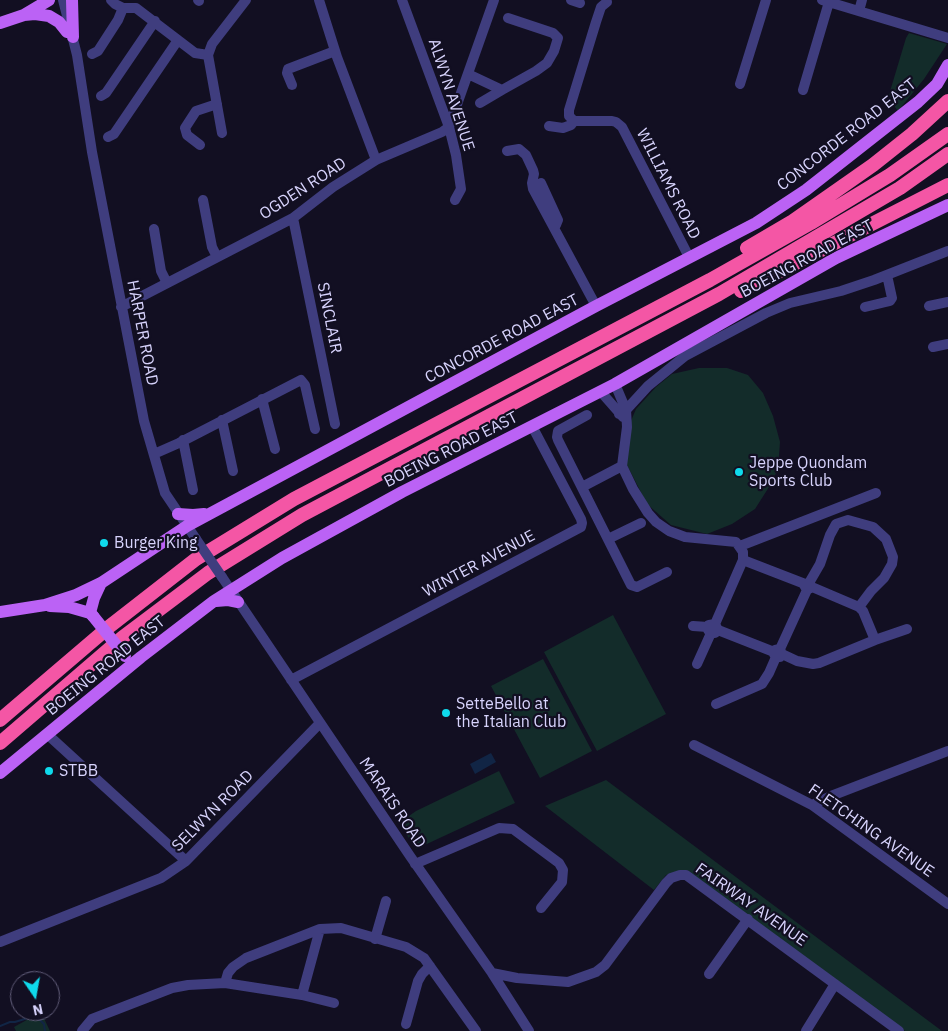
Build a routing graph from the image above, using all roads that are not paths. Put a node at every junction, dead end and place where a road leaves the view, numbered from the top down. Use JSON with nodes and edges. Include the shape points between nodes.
{"nodes":[{"id":1,"x":49,"y":0,"type":"edge"},
{"id":2,"x":57,"y":0,"type":"edge"},
{"id":3,"x":63,"y":0,"type":"edge"},
{"id":4,"x":72,"y":0,"type":"edge"},
{"id":5,"x":112,"y":0,"type":"edge"},
{"id":6,"x":246,"y":0,"type":"edge"},
{"id":7,"x":319,"y":0,"type":"edge"},
{"id":8,"x":402,"y":0,"type":"edge"},
{"id":9,"x":494,"y":0,"type":"edge"},
{"id":10,"x":766,"y":0,"type":"edge"},
{"id":11,"x":862,"y":0,"type":"edge"},
{"id":12,"x":826,"y":1,"type":"edge"},
{"id":13,"x":607,"y":2,"type":"dead end"},
{"id":14,"x":123,"y":8,"type":"junction"},
{"id":15,"x":859,"y":11,"type":"junction"},
{"id":16,"x":24,"y":15,"type":"junction"},
{"id":17,"x":508,"y":18,"type":"dead end"},
{"id":18,"x":154,"y":21,"type":"junction"},
{"id":19,"x":0,"y":23,"type":"edge"},
{"id":20,"x":70,"y":34,"type":"junction"},
{"id":21,"x":948,"y":38,"type":"edge"},
{"id":22,"x":178,"y":40,"type":"junction"},
{"id":23,"x":335,"y":51,"type":"junction"},
{"id":24,"x":92,"y":54,"type":"dead end"},
{"id":25,"x":208,"y":55,"type":"junction"},
{"id":26,"x":948,"y":65,"type":"edge"},
{"id":27,"x":468,"y":74,"type":"junction"},
{"id":28,"x":740,"y":84,"type":"dead end"},
{"id":29,"x":292,"y":85,"type":"dead end"},
{"id":30,"x":502,"y":90,"type":"junction"},
{"id":31,"x":802,"y":90,"type":"dead end"},
{"id":32,"x":101,"y":96,"type":"dead end"},
{"id":33,"x":948,"y":101,"type":"edge"},
{"id":34,"x":480,"y":103,"type":"dead end"},
{"id":35,"x":216,"y":104,"type":"junction"},
{"id":36,"x":574,"y":121,"type":"junction"},
{"id":37,"x":548,"y":126,"type":"dead end"},
{"id":38,"x":449,"y":127,"type":"junction"},
{"id":39,"x":222,"y":134,"type":"dead end"},
{"id":40,"x":948,"y":134,"type":"edge"},
{"id":41,"x":108,"y":137,"type":"dead end"},
{"id":42,"x":200,"y":145,"type":"dead end"},
{"id":43,"x":507,"y":151,"type":"dead end"},
{"id":44,"x":948,"y":154,"type":"edge"},
{"id":45,"x":376,"y":160,"type":"junction"},
{"id":46,"x":540,"y":183,"type":"dead end"},
{"id":47,"x":948,"y":185,"type":"edge"},
{"id":48,"x":203,"y":200,"type":"dead end"},
{"id":49,"x":455,"y":200,"type":"dead end"},
{"id":50,"x":948,"y":205,"type":"edge"},
{"id":51,"x":294,"y":218,"type":"junction"},
{"id":52,"x":555,"y":228,"type":"junction"},
{"id":53,"x":154,"y":229,"type":"dead end"},
{"id":54,"x":948,"y":251,"type":"edge"},
{"id":55,"x":217,"y":257,"type":"junction"},
{"id":56,"x":689,"y":257,"type":"junction"},
{"id":57,"x":887,"y":275,"type":"junction"},
{"id":58,"x":167,"y":283,"type":"junction"},
{"id":59,"x":948,"y":302,"type":"edge"},
{"id":60,"x":596,"y":306,"type":"junction"},
{"id":61,"x":929,"y":306,"type":"dead end"},
{"id":62,"x":121,"y":307,"type":"junction"},
{"id":63,"x":865,"y":307,"type":"dead end"},
{"id":64,"x":626,"y":343,"type":"junction"},
{"id":65,"x":948,"y":344,"type":"edge"},
{"id":66,"x":584,"y":346,"type":"junction"},
{"id":67,"x":933,"y":348,"type":"dead end"},
{"id":68,"x":615,"y":384,"type":"junction"},
{"id":69,"x":601,"y":392,"type":"junction"},
{"id":70,"x":262,"y":400,"type":"junction"},
{"id":71,"x":624,"y":414,"type":"junction"},
{"id":72,"x":587,"y":415,"type":"dead end"},
{"id":73,"x":222,"y":420,"type":"junction"},
{"id":74,"x":335,"y":424,"type":"dead end"},
{"id":75,"x":532,"y":426,"type":"junction"},
{"id":76,"x":315,"y":429,"type":"dead end"},
{"id":77,"x":183,"y":440,"type":"junction"},
{"id":78,"x":274,"y":448,"type":"dead end"},
{"id":79,"x":154,"y":454,"type":"junction"},
{"id":80,"x":622,"y":466,"type":"junction"},
{"id":81,"x":233,"y":471,"type":"dead end"},
{"id":82,"x":582,"y":487,"type":"junction"},
{"id":83,"x":193,"y":490,"type":"dead end"},
{"id":84,"x":876,"y":493,"type":"dead end"},
{"id":85,"x":178,"y":513,"type":"junction"},
{"id":86,"x":209,"y":514,"type":"junction"},
{"id":87,"x":641,"y":522,"type":"dead end"},
{"id":88,"x":193,"y":535,"type":"junction"},
{"id":89,"x":171,"y":537,"type":"junction"},
{"id":90,"x":608,"y":539,"type":"junction"},
{"id":91,"x":740,"y":546,"type":"junction"},
{"id":92,"x":743,"y":560,"type":"junction"},
{"id":93,"x":666,"y":572,"type":"dead end"},
{"id":94,"x":225,"y":582,"type":"junction"},
{"id":95,"x":101,"y":583,"type":"junction"},
{"id":96,"x":808,"y":586,"type":"junction"},
{"id":97,"x":216,"y":599,"type":"junction"},
{"id":98,"x":238,"y":602,"type":"junction"},
{"id":99,"x":45,"y":605,"type":"junction"},
{"id":100,"x":859,"y":607,"type":"junction"},
{"id":101,"x":0,"y":612,"type":"edge"},
{"id":102,"x":92,"y":615,"type":"junction"},
{"id":103,"x":693,"y":626,"type":"dead end"},
{"id":104,"x":713,"y":629,"type":"junction"},
{"id":105,"x":907,"y":629,"type":"dead end"},
{"id":106,"x":875,"y":640,"type":"junction"},
{"id":107,"x":778,"y":653,"type":"junction"},
{"id":108,"x":125,"y":656,"type":"junction"},
{"id":109,"x":141,"y":657,"type":"junction"},
{"id":110,"x":697,"y":664,"type":"dead end"},
{"id":111,"x":291,"y":680,"type":"junction"},
{"id":112,"x":94,"y":695,"type":"junction"},
{"id":113,"x":716,"y":704,"type":"dead end"},
{"id":114,"x":1,"y":719,"type":"edge"},
{"id":115,"x":320,"y":723,"type":"junction"},
{"id":116,"x":47,"y":734,"type":"junction"},
{"id":117,"x":0,"y":743,"type":"edge"},
{"id":118,"x":694,"y":745,"type":"dead end"},
{"id":119,"x":948,"y":751,"type":"edge"},
{"id":120,"x":0,"y":773,"type":"edge"},
{"id":121,"x":812,"y":805,"type":"junction"},
{"id":122,"x":186,"y":861,"type":"junction"},
{"id":123,"x":415,"y":864,"type":"junction"},
{"id":124,"x":386,"y":901,"type":"dead end"},
{"id":125,"x":948,"y":904,"type":"edge"},
{"id":126,"x":541,"y":908,"type":"dead end"},
{"id":127,"x":748,"y":919,"type":"junction"},
{"id":128,"x":320,"y":929,"type":"junction"},
{"id":129,"x":375,"y":939,"type":"junction"},
{"id":130,"x":0,"y":942,"type":"edge"},
{"id":131,"x":430,"y":966,"type":"junction"},
{"id":132,"x":492,"y":973,"type":"junction"},
{"id":133,"x":710,"y":974,"type":"dead end"},
{"id":134,"x":225,"y":983,"type":"junction"},
{"id":135,"x":835,"y":984,"type":"junction"},
{"id":136,"x":302,"y":995,"type":"junction"},
{"id":137,"x":334,"y":1003,"type":"dead end"},
{"id":138,"x":406,"y":1024,"type":"dead end"},
{"id":139,"x":82,"y":1031,"type":"edge"},
{"id":140,"x":476,"y":1031,"type":"edge"},
{"id":141,"x":529,"y":1031,"type":"edge"},
{"id":142,"x":806,"y":1031,"type":"edge"},
{"id":143,"x":898,"y":1031,"type":"edge"}],
"edges":[{"from":1,"to":16,"type":"main road"},
{"from":2,"to":20,"type":"street","name":"HARPER ROAD"},
{"from":3,"to":20,"type":"street","name":"HARPER ROAD"},
{"from":4,"to":20,"type":"main road"},
{"from":5,"to":14,"type":"street"},
{"from":6,"to":25,"type":"street","via":[[212,44]]},
{"from":7,"to":23,"type":"street"},
{"from":8,"to":38,"type":"street","name":"ALWYN AVENUE"},
{"from":9,"to":27,"type":"street"},
{"from":10,"to":28,"type":"street"},
{"from":11,"to":15,"type":"street"},
{"from":12,"to":15,"type":"street"},
{"from":12,"to":31,"type":"street"},
{"from":13,"to":36,"type":"street","via":[[601,7],[569,110]]},
{"from":14,"to":18,"type":"street","via":[[136,8]]},
{"from":14,"to":24,"type":"street","via":[[98,51]]},
{"from":15,"to":21,"type":"street"},
{"from":16,"to":19,"type":"main road"},
{"from":16,"to":20,"type":"main road","via":[[49,16]]},
{"from":17,"to":30,"type":"street","via":[[553,33],[558,38],[547,63]]},
{"from":18,"to":22,"type":"street"},
{"from":18,"to":32,"type":"street"},
{"from":20,"to":62,"type":"street","name":"HARPER ROAD"},
{"from":22,"to":25,"type":"street","via":[[195,53]]},
{"from":22,"to":41,"type":"street","via":[[114,134]]},
{"from":23,"to":29,"type":"street","via":[[288,69]]},
{"from":23,"to":45,"type":"street"},
{"from":25,"to":35,"type":"street"},
{"from":26,"to":56,"type":"main road","name":"CONCORDE ROAD EAST","via":[[937,84],[918,102],[806,190],[756,223]]},
{"from":27,"to":30,"type":"street"},
{"from":27,"to":38,"type":"street"},
{"from":30,"to":34,"type":"street"},
{"from":33,"to":66,"type":"highway","via":[[873,165],[793,221]]},
{"from":35,"to":39,"type":"street"},
{"from":35,"to":42,"type":"street","via":[[196,111],[185,128],[187,135]]},
{"from":36,"to":37,"type":"street","name":"WILLIAMS ROAD","via":[[564,128]]},
{"from":36,"to":56,"type":"street","name":"WILLIAMS ROAD","via":[[612,121],[622,127]]},
{"from":38,"to":45,"type":"street","name":"OGDEN ROAD"},
{"from":38,"to":49,"type":"street","name":"ALWYN AVENUE","via":[[461,189]]},
{"from":40,"to":66,"type":"highway","via":[[890,175],[803,228]]},
{"from":43,"to":52,"type":"street","via":[[519,149],[526,155],[533,170],[533,189]]},
{"from":44,"to":64,"type":"highway","via":[[900,188],[718,294]]},
{"from":45,"to":51,"type":"street","name":"OGDEN ROAD","via":[[333,187]]},
{"from":46,"to":52,"type":"street","via":[[558,220]]},
{"from":47,"to":64,"type":"highway","via":[[723,300]]},
{"from":48,"to":55,"type":"street"},
{"from":50,"to":68,"type":"main road","name":"BOEING ROAD EAST","via":[[836,258]]},
{"from":51,"to":55,"type":"street","name":"OGDEN ROAD"},
{"from":51,"to":74,"type":"street","name":"SINCLAIR"},
{"from":52,"to":60,"type":"street"},
{"from":53,"to":58,"type":"street","via":[[161,271]]},
{"from":54,"to":57,"type":"street"},
{"from":55,"to":58,"type":"street","name":"OGDEN ROAD"},
{"from":56,"to":60,"type":"main road","name":"CONCORDE ROAD EAST"},
{"from":57,"to":63,"type":"street","via":[[890,301]]},
{"from":57,"to":71,"type":"street","via":[[841,291],[790,303],[751,320],[684,356],[648,386]]},
{"from":58,"to":62,"type":"street","name":"OGDEN ROAD"},
{"from":59,"to":61,"type":"street"},
{"from":60,"to":86,"type":"main road","name":"CONCORDE ROAD EAST"},
{"from":62,"to":79,"type":"street","name":"HARPER ROAD","via":[[144,421]]},
{"from":64,"to":117,"type":"highway","via":[[302,515],[208,573],[123,637]]},
{"from":65,"to":67,"type":"street"},
{"from":66,"to":114,"type":"highway","via":[[294,499],[196,559],[110,626]]},
{"from":68,"to":69,"type":"main road","name":"BOEING ROAD EAST"},
{"from":68,"to":71,"type":"street"},
{"from":69,"to":71,"type":"street"},
{"from":69,"to":75,"type":"main road","name":"BOEING ROAD EAST"},
{"from":70,"to":73,"type":"street"},
{"from":70,"to":76,"type":"street","via":[[303,380]]},
{"from":70,"to":78,"type":"street"},
{"from":71,"to":80,"type":"street","via":[[627,427]]},
{"from":72,"to":82,"type":"street","via":[[562,428],[556,437]]},
{"from":73,"to":77,"type":"street"},
{"from":73,"to":81,"type":"street"},
{"from":75,"to":94,"type":"main road","name":"BOEING ROAD EAST","via":[[323,534],[242,583]]},
{"from":75,"to":111,"type":"street","name":"WINTER AVENUE","via":[[581,519],[581,527]]},
{"from":77,"to":79,"type":"street"},
{"from":77,"to":83,"type":"street"},
{"from":79,"to":85,"type":"street","name":"HARPER ROAD","via":[[165,493]]},
{"from":80,"to":82,"type":"street"},
{"from":80,"to":91,"type":"street","via":[[648,513],[669,532],[685,537],[736,542]]},
{"from":82,"to":90,"type":"street"},
{"from":84,"to":91,"type":"street"},
{"from":85,"to":86,"type":"main road"},
{"from":85,"to":88,"type":"street","name":"HARPER ROAD"},
{"from":85,"to":89,"type":"main road"},
{"from":86,"to":88,"type":"main road","name":"CONCORDE ROAD EAST"},
{"from":87,"to":90,"type":"street"},
{"from":88,"to":89,"type":"main road","name":"CONCORDE ROAD EAST"},
{"from":88,"to":94,"type":"street","name":"HARPER ROAD","bridge":true},
{"from":89,"to":95,"type":"main road","name":"CONCORDE ROAD EAST"},
{"from":90,"to":93,"type":"street","via":[[634,586]]},
{"from":91,"to":92,"type":"street"},
{"from":92,"to":96,"type":"street"},
{"from":92,"to":104,"type":"street"},
{"from":94,"to":97,"type":"main road","name":"BOEING ROAD EAST"},
{"from":94,"to":98,"type":"street","name":"MARAIS ROAD"},
{"from":95,"to":99,"type":"main road","name":"CONCORDE ROAD EAST"},
{"from":95,"to":102,"type":"main road","via":[[94,598]]},
{"from":96,"to":100,"type":"street"},
{"from":96,"to":100,"type":"street","via":[[836,524],[848,520],[873,527],[886,538],[893,556],[892,564]]},
{"from":96,"to":107,"type":"street"},
{"from":97,"to":98,"type":"main road"},
{"from":97,"to":109,"type":"main road","name":"BOEING ROAD EAST"},
{"from":98,"to":111,"type":"street","name":"MARAIS ROAD"},
{"from":99,"to":101,"type":"main road"},
{"from":99,"to":102,"type":"main road","via":[[69,607]]},
{"from":100,"to":106,"type":"street"},
{"from":102,"to":108,"type":"main road","bridge":true},
{"from":103,"to":104,"type":"street"},
{"from":104,"to":107,"type":"street"},
{"from":104,"to":110,"type":"street"},
{"from":105,"to":106,"type":"street"},
{"from":106,"to":107,"type":"street","via":[[814,664]]},
{"from":107,"to":113,"type":"street","via":[[762,684]]},
{"from":108,"to":109,"type":"main road"},
{"from":108,"to":112,"type":"main road","via":[[122,667]]},
{"from":109,"to":112,"type":"main road","name":"BOEING ROAD EAST"},
{"from":111,"to":115,"type":"street","name":"MARAIS ROAD"},
{"from":112,"to":116,"type":"main road","name":"BOEING ROAD EAST"},
{"from":115,"to":122,"type":"street","name":"SELWYN ROAD"},
{"from":115,"to":123,"type":"street","name":"MARAIS ROAD"},
{"from":116,"to":120,"type":"main road","name":"BOEING ROAD EAST"},
{"from":116,"to":122,"type":"street"},
{"from":118,"to":121,"type":"street","name":"FLETCHING AVENUE"},
{"from":119,"to":121,"type":"street"},
{"from":121,"to":125,"type":"street","name":"FLETCHING AVENUE"},
{"from":122,"to":130,"type":"street","name":"SELWYN ROAD","via":[[161,878]]},
{"from":123,"to":126,"type":"street","via":[[499,828],[513,829],[559,862],[563,870],[562,882]]},
{"from":123,"to":132,"type":"street","name":"MARAIS ROAD"},
{"from":124,"to":129,"type":"street"},
{"from":127,"to":132,"type":"street","name":"FAIRWAY AVENUE","via":[[686,875],[680,875],[666,883],[596,972],[568,982]]},
{"from":127,"to":133,"type":"street"},
{"from":127,"to":135,"type":"street","name":"FAIRWAY AVENUE"},
{"from":128,"to":129,"type":"street","via":[[341,928]]},
{"from":128,"to":134,"type":"street","via":[[238,962],[228,973]]},
{"from":128,"to":136,"type":"street"},
{"from":129,"to":131,"type":"street","via":[[416,952]]},
{"from":131,"to":138,"type":"street","via":[[418,981]]},
{"from":131,"to":140,"type":"street"},
{"from":132,"to":141,"type":"street","name":"MARAIS ROAD"},
{"from":134,"to":136,"type":"street"},
{"from":134,"to":139,"type":"street","via":[[172,988],[92,1019]]},
{"from":135,"to":142,"type":"street"},
{"from":135,"to":143,"type":"street","name":"FAIRWAY AVENUE"},
{"from":136,"to":137,"type":"street"}]}
